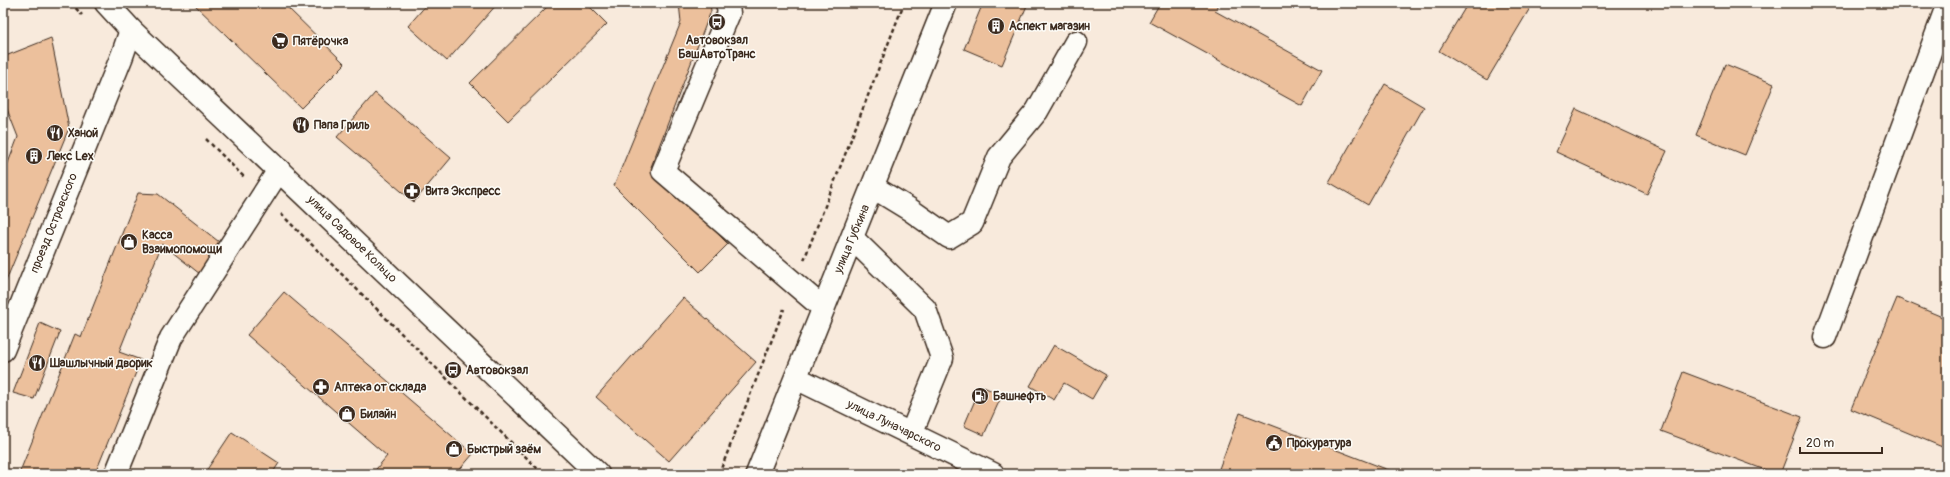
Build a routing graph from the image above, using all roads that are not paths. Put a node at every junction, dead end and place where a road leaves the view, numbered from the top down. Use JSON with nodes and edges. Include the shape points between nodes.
{"nodes":[{"id":1,"x":106,"y":3,"type":"edge"},
{"id":2,"x":727,"y":3,"type":"edge"},
{"id":3,"x":946,"y":3,"type":"edge"},
{"id":4,"x":1947,"y":6,"type":"edge"},
{"id":5,"x":131,"y":30,"type":"junction"},
{"id":6,"x":1076,"y":42,"type":"dead end"},
{"id":7,"x":279,"y":170,"type":"junction"},
{"id":8,"x":873,"y":187,"type":"junction"},
{"id":9,"x":852,"y":238,"type":"junction"},
{"id":10,"x":823,"y":308,"type":"junction"},
{"id":11,"x":1825,"y":337,"type":"dead end"},
{"id":12,"x":3,"y":350,"type":"edge"},
{"id":13,"x":796,"y":378,"type":"junction"},
{"id":14,"x":911,"y":434,"type":"junction"},
{"id":15,"x":116,"y":474,"type":"edge"},
{"id":16,"x":598,"y":474,"type":"edge"},
{"id":17,"x":757,"y":474,"type":"edge"},
{"id":18,"x":992,"y":474,"type":"edge"}],
"edges":[{"from":1,"to":5,"type":"street","name":"улица Садовое Кольцо"},
{"from":2,"to":10,"type":"street","via":[[729,13],[663,171]]},
{"from":3,"to":8,"type":"street","name":"улица Губкина"},
{"from":4,"to":11,"type":"street"},
{"from":5,"to":7,"type":"street","name":"улица Садовое Кольцо"},
{"from":5,"to":12,"type":"street","name":"проезд Островского"},
{"from":6,"to":8,"type":"street","via":[[1038,111],[999,157],[972,224],[949,237]]},
{"from":7,"to":15,"type":"street","via":[[171,338]]},
{"from":7,"to":16,"type":"street","name":"улица Садовое Кольцо"},
{"from":8,"to":9,"type":"street","name":"улица Губкина"},
{"from":9,"to":10,"type":"street","name":"улица Губкина"},
{"from":9,"to":14,"type":"street","via":[[925,309],[942,358]]},
{"from":10,"to":13,"type":"street","name":"улица Губкина"},
{"from":13,"to":14,"type":"street","name":"улица Луначарского"},
{"from":13,"to":17,"type":"street","name":"улица Губкина"},
{"from":14,"to":18,"type":"street","name":"улица Луначарского"}]}
